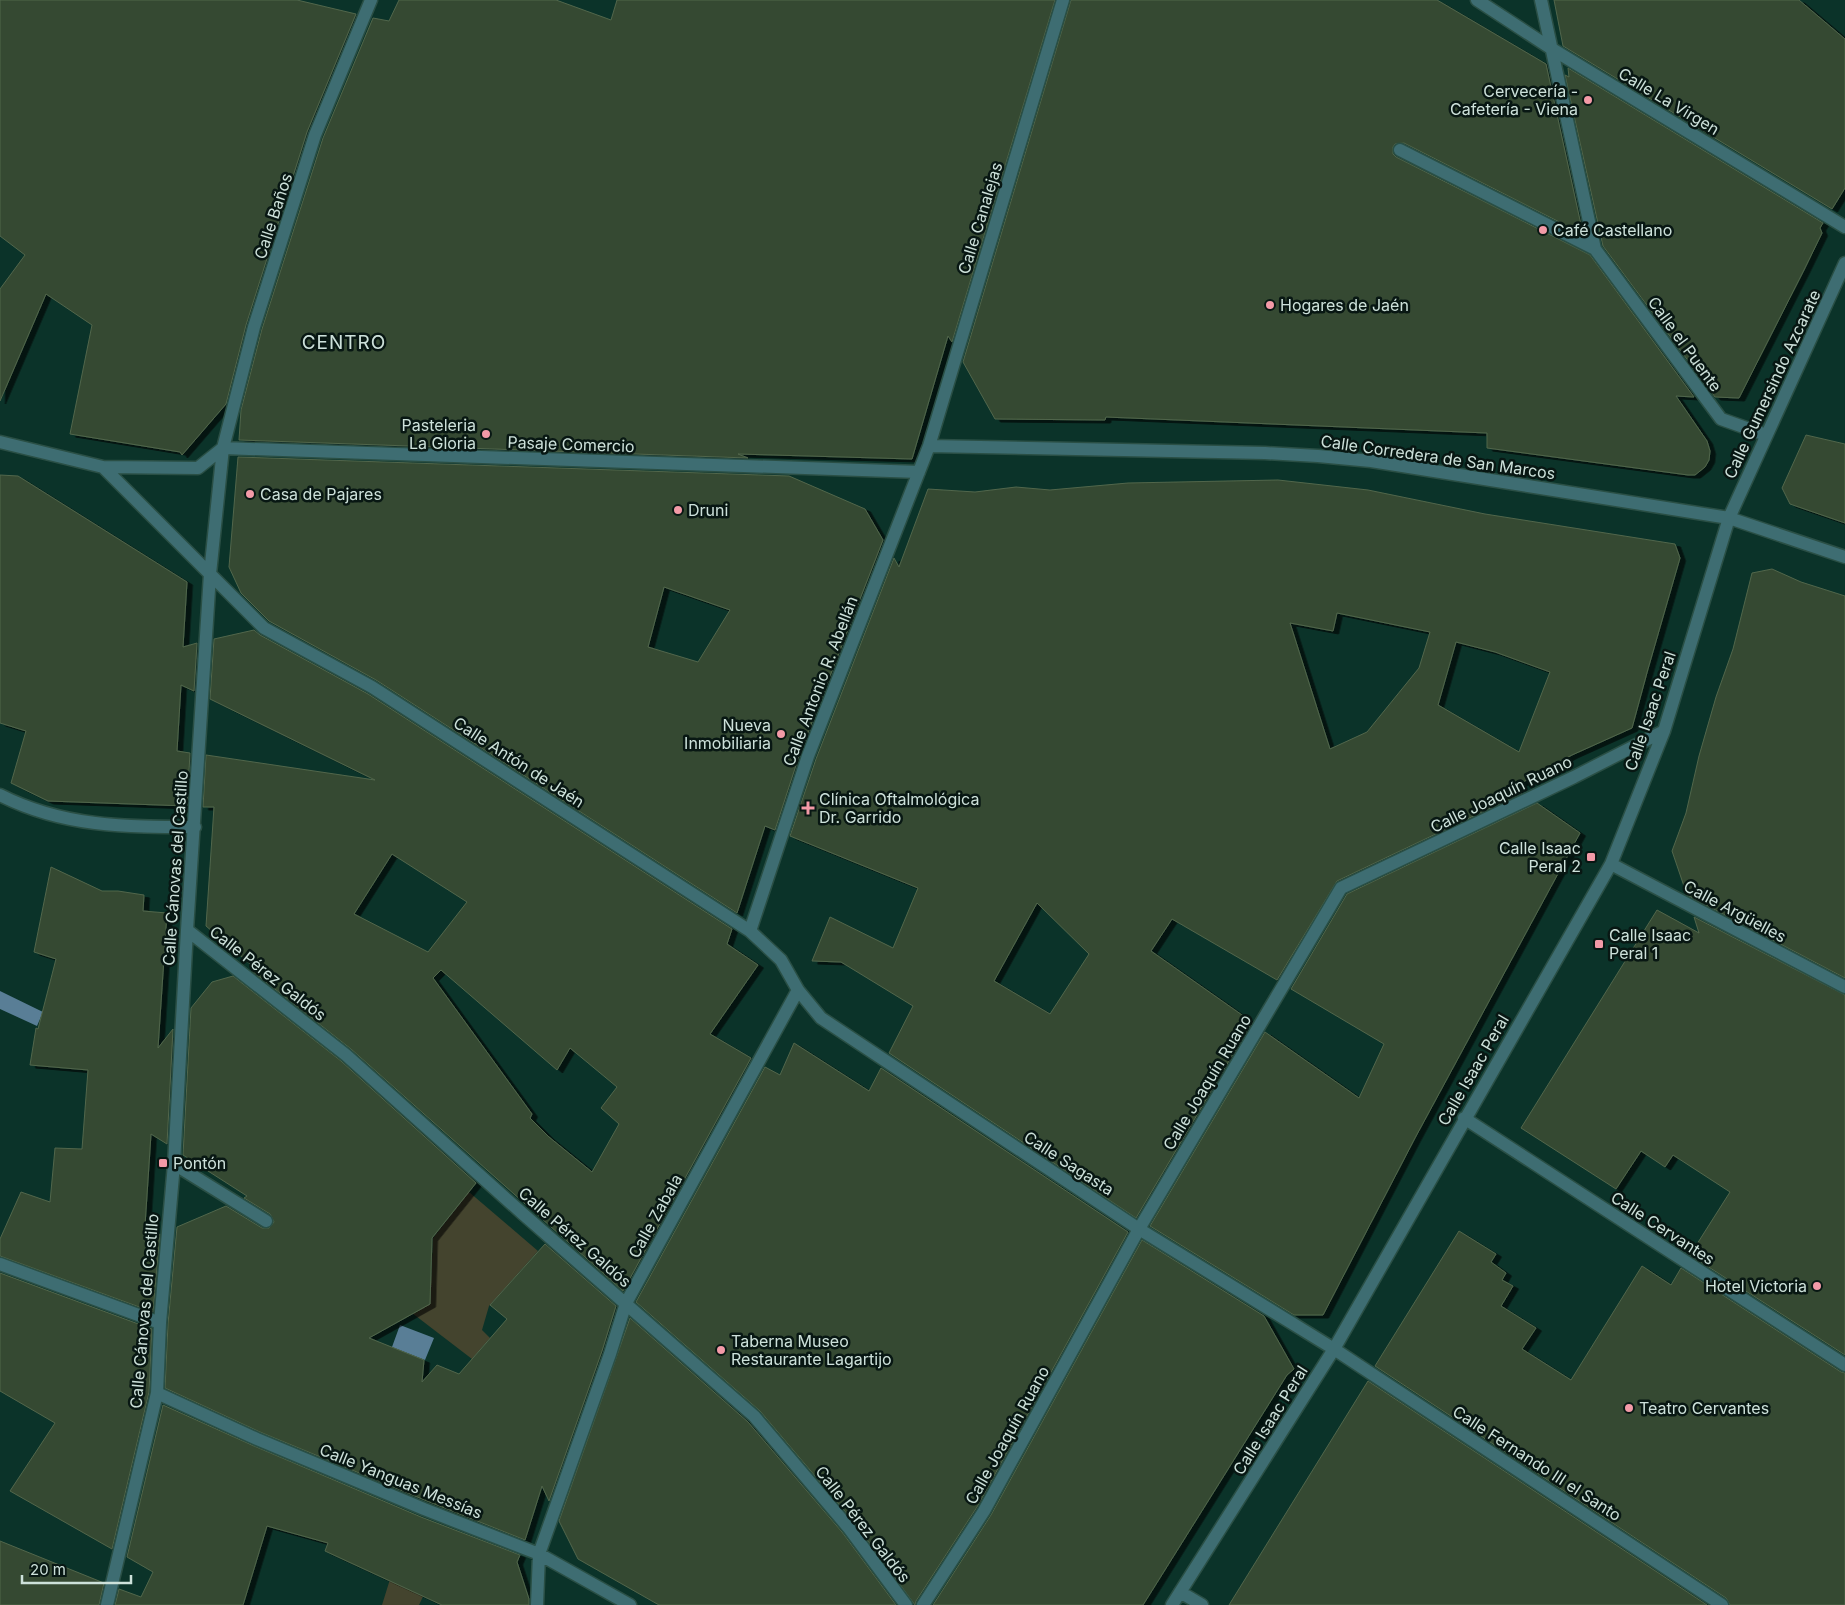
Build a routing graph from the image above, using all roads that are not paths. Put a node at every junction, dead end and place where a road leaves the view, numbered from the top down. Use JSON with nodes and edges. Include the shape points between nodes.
{"nodes":[{"id":1,"x":371,"y":0,"type":"edge"},
{"id":2,"x":1063,"y":0,"type":"edge"},
{"id":3,"x":1477,"y":0,"type":"edge"},
{"id":4,"x":1541,"y":0,"type":"edge"},
{"id":5,"x":1552,"y":49,"type":"junction"},
{"id":6,"x":1400,"y":150,"type":"dead end"},
{"id":7,"x":1845,"y":226,"type":"edge"},
{"id":8,"x":1596,"y":249,"type":"junction"},
{"id":9,"x":1845,"y":263,"type":"edge"},
{"id":10,"x":1766,"y":436,"type":"junction"},
{"id":11,"x":0,"y":442,"type":"edge"},
{"id":12,"x":929,"y":446,"type":"junction"},
{"id":13,"x":222,"y":448,"type":"junction"},
{"id":14,"x":103,"y":467,"type":"junction"},
{"id":15,"x":919,"y":472,"type":"junction"},
{"id":16,"x":1729,"y":518,"type":"junction"},
{"id":17,"x":1845,"y":557,"type":"edge"},
{"id":18,"x":210,"y":574,"type":"junction"},
{"id":19,"x":1664,"y":731,"type":"junction"},
{"id":20,"x":0,"y":795,"type":"edge"},
{"id":21,"x":195,"y":827,"type":"junction"},
{"id":22,"x":1611,"y":864,"type":"junction"},
{"id":23,"x":187,"y":930,"type":"junction"},
{"id":24,"x":750,"y":931,"type":"junction"},
{"id":25,"x":1845,"y":987,"type":"edge"},
{"id":26,"x":798,"y":990,"type":"junction"},
{"id":27,"x":1464,"y":1118,"type":"junction"},
{"id":28,"x":174,"y":1164,"type":"junction"},
{"id":29,"x":266,"y":1221,"type":"dead end"},
{"id":30,"x":1139,"y":1229,"type":"junction"},
{"id":31,"x":0,"y":1264,"type":"edge"},
{"id":32,"x":626,"y":1303,"type":"junction"},
{"id":33,"x":160,"y":1323,"type":"junction"},
{"id":34,"x":1334,"y":1349,"type":"junction"},
{"id":35,"x":1845,"y":1364,"type":"edge"},
{"id":36,"x":157,"y":1393,"type":"junction"},
{"id":37,"x":539,"y":1554,"type":"junction"},
{"id":38,"x":1180,"y":1592,"type":"junction"},
{"id":39,"x":107,"y":1605,"type":"edge"},
{"id":40,"x":537,"y":1605,"type":"edge"},
{"id":41,"x":630,"y":1605,"type":"edge"},
{"id":42,"x":906,"y":1605,"type":"edge"},
{"id":43,"x":923,"y":1605,"type":"edge"},
{"id":44,"x":1172,"y":1605,"type":"edge"},
{"id":45,"x":1202,"y":1605,"type":"edge"},
{"id":46,"x":1722,"y":1605,"type":"edge"}],
"edges":[{"from":1,"to":13,"type":"street","name":"Calle Baños","via":[[315,135],[254,327]]},
{"from":2,"to":12,"type":"street","name":"Calle Canalejas"},
{"from":3,"to":5,"type":"street","name":"Calle La Virgen"},
{"from":4,"to":5,"type":"street","name":"Calle el Puente"},
{"from":5,"to":7,"type":"street","name":"Calle La Virgen"},
{"from":5,"to":8,"type":"street","name":"Calle el Puente"},
{"from":6,"to":8,"type":"street","name":"Calle el Puente"},
{"from":8,"to":10,"type":"street","name":"Calle el Puente","via":[[1720,419]]},
{"from":9,"to":10,"type":"street","name":"Calle Gumersindo Azcarate"},
{"from":10,"to":16,"type":"street","name":"Calle Gumersindo Azcarate"},
{"from":11,"to":14,"type":"street"},
{"from":12,"to":15,"type":"street","name":"Calle Antonio R. Abellán"},
{"from":12,"to":16,"type":"street","name":"Calle Corredera de San Marcos","via":[[1318,456],[1371,461]]},
{"from":13,"to":14,"type":"street","via":[[198,468]]},
{"from":13,"to":15,"type":"street","name":"Pasaje Comercio"},
{"from":13,"to":18,"type":"street","name":"Calle Baños"},
{"from":14,"to":18,"type":"street","name":"Calle Antón de Jaén"},
{"from":15,"to":24,"type":"street","name":"Calle Antonio R. Abellán","via":[[808,756]]},
{"from":16,"to":17,"type":"street","name":"Calle Corredera de San Marcos"},
{"from":16,"to":19,"type":"street","name":"Calle Isaac Peral"},
{"from":18,"to":21,"type":"street","name":"Calle Cánovas del Castillo"},
{"from":18,"to":24,"type":"street","name":"Calle Antón de Jaén","via":[[264,628],[372,687]]},
{"from":19,"to":22,"type":"street","name":"Calle Isaac Peral"},
{"from":19,"to":30,"type":"street","name":"Calle Joaquín Ruano","via":[[1341,888]]},
{"from":20,"to":21,"type":"street","via":[[39,812],[97,824]]},
{"from":21,"to":23,"type":"street","name":"Calle Cánovas del Castillo"},
{"from":22,"to":25,"type":"street","name":"Calle Argüelles"},
{"from":22,"to":27,"type":"street","name":"Calle Isaac Peral"},
{"from":23,"to":28,"type":"street","name":"Calle Cánovas del Castillo"},
{"from":23,"to":32,"type":"street","name":"Calle Pérez Galdós","via":[[346,1055]]},
{"from":24,"to":26,"type":"street","name":"Calle Antón de Jaén","via":[[781,960]]},
{"from":26,"to":30,"type":"street","name":"Calle Sagasta","via":[[821,1018]]},
{"from":26,"to":32,"type":"street","name":"Calle Zabala"},
{"from":27,"to":34,"type":"street","name":"Calle Isaac Peral"},
{"from":27,"to":35,"type":"street","name":"Calle Cervantes"},
{"from":28,"to":29,"type":"street"},
{"from":28,"to":33,"type":"street","name":"Calle Cánovas del Castillo"},
{"from":30,"to":34,"type":"street","name":"Calle Sagasta"},
{"from":30,"to":43,"type":"street","name":"Calle Joaquín Ruano","via":[[984,1511]]},
{"from":31,"to":33,"type":"street"},
{"from":32,"to":37,"type":"street","name":"Calle Zabala"},
{"from":32,"to":42,"type":"street","name":"Calle Pérez Galdós","via":[[754,1416],[848,1526]]},
{"from":33,"to":36,"type":"street","name":"Calle Cánovas del Castillo"},
{"from":34,"to":38,"type":"street","name":"Calle Isaac Peral"},
{"from":34,"to":46,"type":"street","name":"Calle Fernando III el Santo"},
{"from":36,"to":37,"type":"street","name":"Calle Yanguas Messías","via":[[415,1506]]},
{"from":36,"to":39,"type":"street","name":"Calle Cánovas del Castillo"},
{"from":37,"to":40,"type":"street","name":"Calle Zabala"},
{"from":37,"to":41,"type":"street","name":"Calle Yanguas Messías"},
{"from":38,"to":44,"type":"street","name":"Calle Isaac Peral"},
{"from":38,"to":45,"type":"street"}]}
